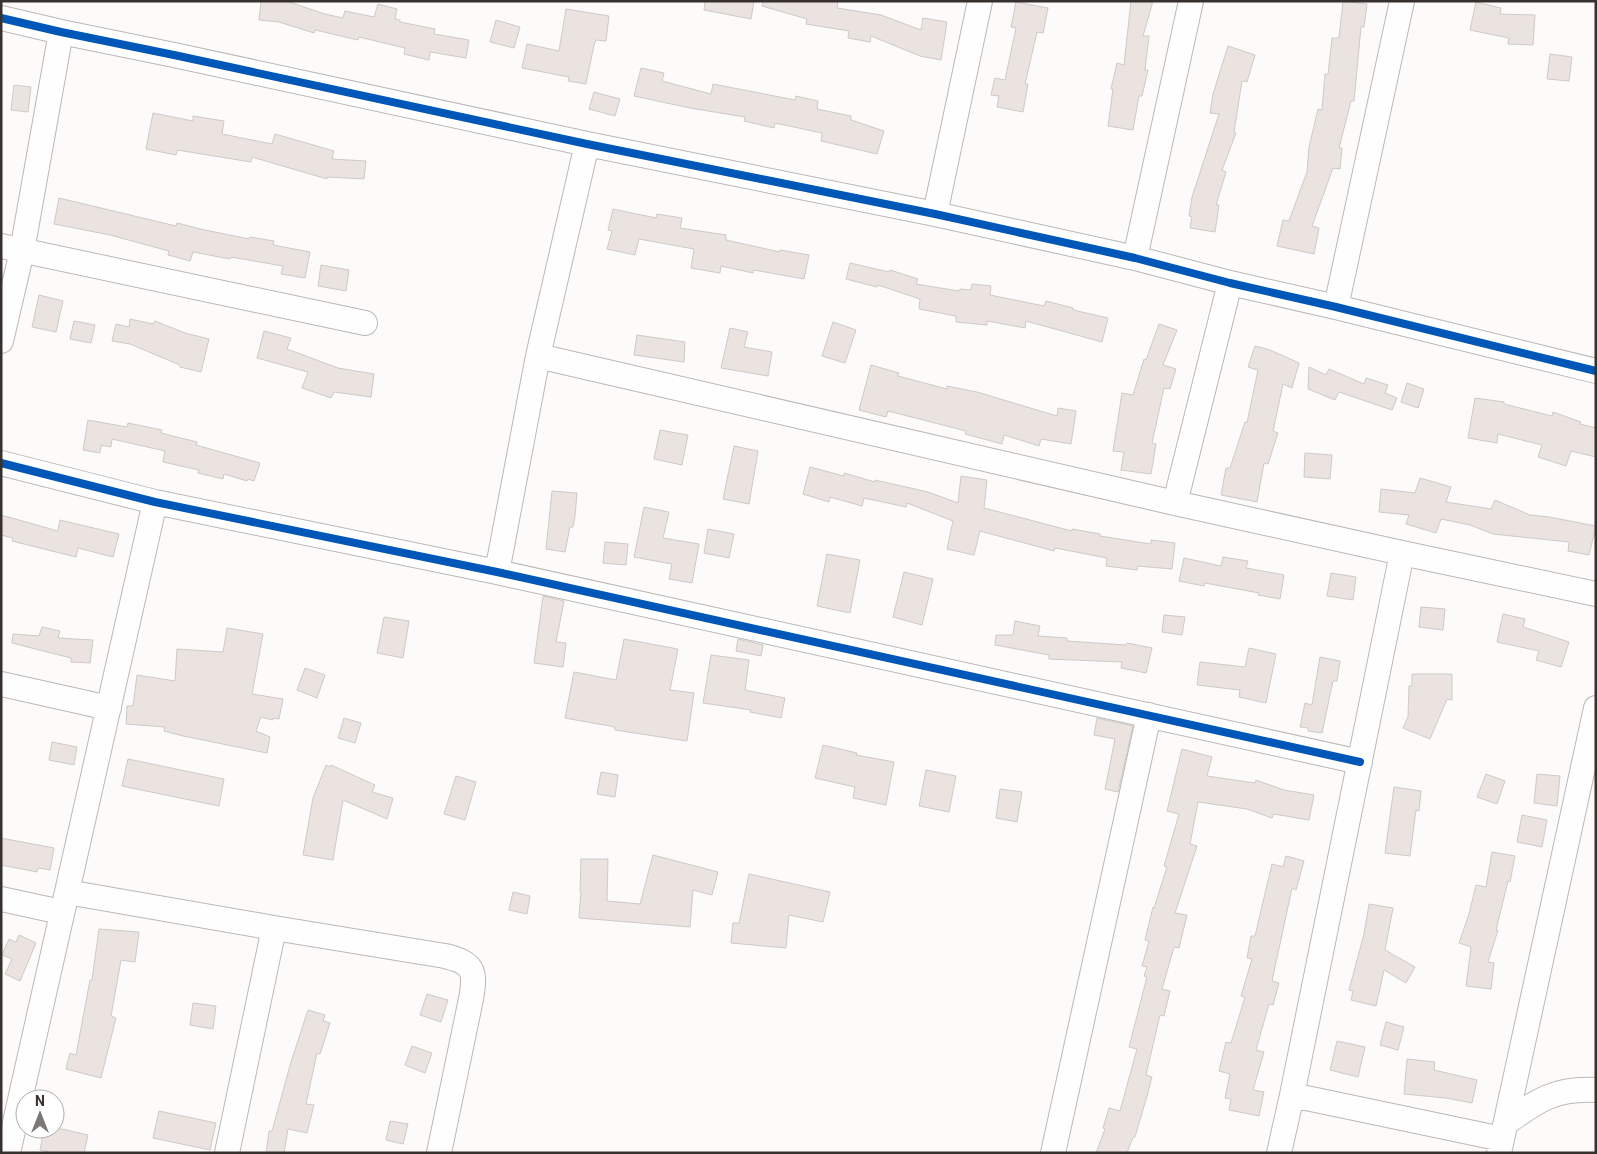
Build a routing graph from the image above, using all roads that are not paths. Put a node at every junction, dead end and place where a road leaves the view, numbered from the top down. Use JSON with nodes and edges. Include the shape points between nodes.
{"nodes":[{"id":1,"x":980,"y":1,"type":"edge"},
{"id":2,"x":1191,"y":1,"type":"edge"},
{"id":3,"x":1402,"y":1,"type":"edge"},
{"id":4,"x":1,"y":18,"type":"edge"},
{"id":5,"x":61,"y":32,"type":"junction"},
{"id":6,"x":586,"y":144,"type":"junction"},
{"id":7,"x":935,"y":214,"type":"junction"},
{"id":8,"x":12,"y":249,"type":"edge"},
{"id":9,"x":1135,"y":258,"type":"junction"},
{"id":10,"x":1230,"y":283,"type":"junction"},
{"id":11,"x":1336,"y":307,"type":"junction"},
{"id":12,"x":365,"y":323,"type":"dead end"},
{"id":13,"x":1,"y":342,"type":"edge"},
{"id":14,"x":538,"y":356,"type":"junction"},
{"id":15,"x":1596,"y":371,"type":"edge"},
{"id":16,"x":1,"y":463,"type":"edge"},
{"id":17,"x":155,"y":502,"type":"junction"},
{"id":18,"x":1175,"y":503,"type":"junction"},
{"id":19,"x":1402,"y":554,"type":"junction"},
{"id":20,"x":498,"y":572,"type":"junction"},
{"id":21,"x":1596,"y":594,"type":"edge"},
{"id":22,"x":1,"y":684,"type":"edge"},
{"id":23,"x":109,"y":708,"type":"junction"},
{"id":24,"x":1596,"y":708,"type":"edge"},
{"id":25,"x":1149,"y":715,"type":"junction"},
{"id":26,"x":1360,"y":762,"type":"junction"},
{"id":27,"x":1,"y":900,"type":"edge"},
{"id":28,"x":64,"y":902,"type":"junction"},
{"id":29,"x":274,"y":928,"type":"junction"},
{"id":30,"x":1596,"y":1090,"type":"edge"},
{"id":31,"x":1292,"y":1095,"type":"junction"},
{"id":32,"x":8,"y":1117,"type":"edge"},
{"id":33,"x":1503,"y":1138,"type":"edge"},
{"id":34,"x":8,"y":1153,"type":"edge"},
{"id":35,"x":226,"y":1153,"type":"edge"},
{"id":36,"x":439,"y":1153,"type":"edge"},
{"id":37,"x":1053,"y":1153,"type":"edge"},
{"id":38,"x":1279,"y":1153,"type":"edge"}],
"edges":[{"from":1,"to":7,"type":"street"},
{"from":2,"to":9,"type":"street"},
{"from":3,"to":11,"type":"street"},
{"from":4,"to":5,"type":"street"},
{"from":5,"to":6,"type":"street"},
{"from":5,"to":8,"type":"street"},
{"from":6,"to":7,"type":"street"},
{"from":6,"to":14,"type":"street"},
{"from":7,"to":9,"type":"street"},
{"from":8,"to":12,"type":"street"},
{"from":8,"to":13,"type":"street"},
{"from":9,"to":10,"type":"street"},
{"from":10,"to":11,"type":"street"},
{"from":10,"to":18,"type":"street"},
{"from":11,"to":15,"type":"street"},
{"from":14,"to":18,"type":"street"},
{"from":14,"to":20,"type":"street"},
{"from":16,"to":17,"type":"street"},
{"from":17,"to":20,"type":"street"},
{"from":17,"to":23,"type":"street"},
{"from":18,"to":19,"type":"street"},
{"from":19,"to":21,"type":"street"},
{"from":19,"to":26,"type":"street"},
{"from":20,"to":25,"type":"street"},
{"from":22,"to":23,"type":"street"},
{"from":23,"to":28,"type":"street"},
{"from":24,"to":33,"type":"street"},
{"from":25,"to":26,"type":"street"},
{"from":25,"to":37,"type":"street"},
{"from":26,"to":31,"type":"street"},
{"from":27,"to":28,"type":"street"},
{"from":28,"to":29,"type":"street"},
{"from":28,"to":32,"type":"street"},
{"from":29,"to":35,"type":"street"},
{"from":29,"to":36,"type":"street","via":[[454,958],[470,966],[474,976],[472,999]]},
{"from":30,"to":33,"type":"street","via":[[1556,1093],[1530,1106]]},
{"from":31,"to":33,"type":"street"},
{"from":31,"to":38,"type":"street"},
{"from":32,"to":34,"type":"street"}]}
